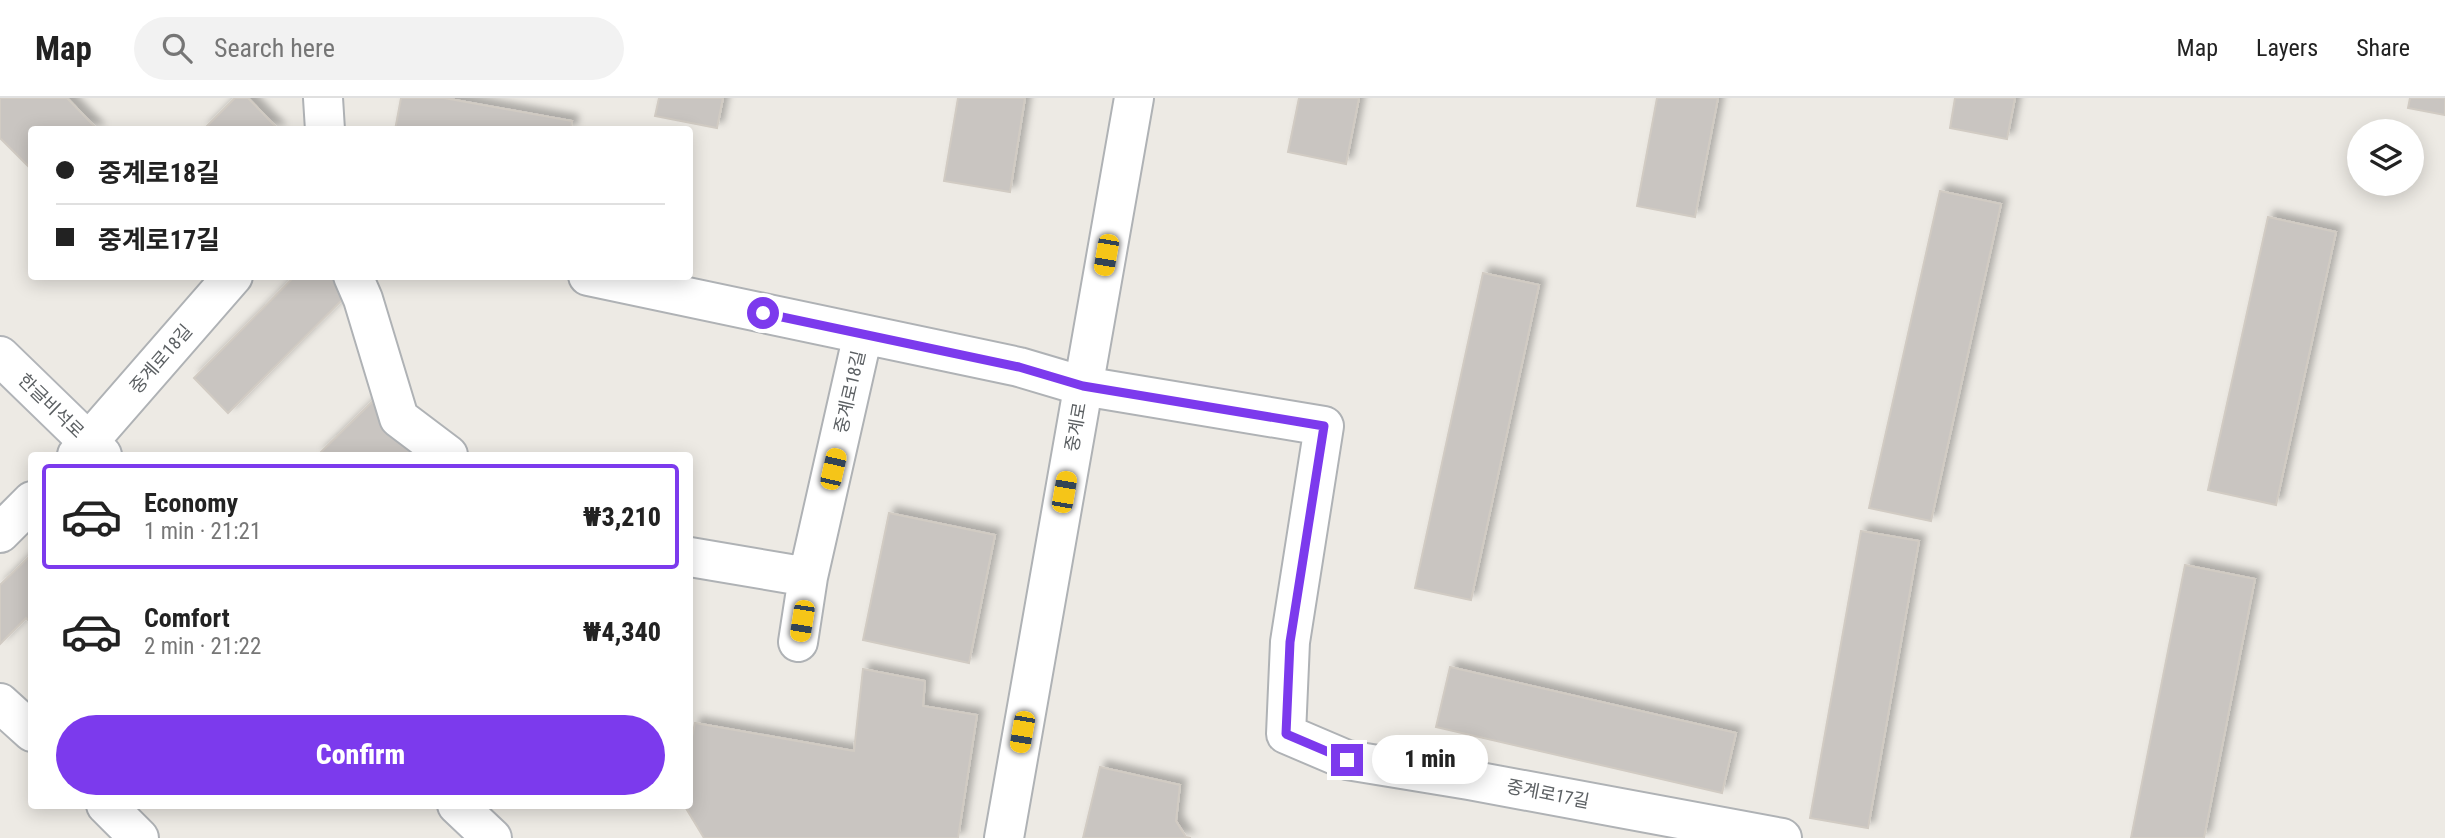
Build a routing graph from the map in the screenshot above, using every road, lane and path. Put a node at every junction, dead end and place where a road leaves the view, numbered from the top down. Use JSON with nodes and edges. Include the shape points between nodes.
{"nodes":[{"id":1,"x":323,"y":98,"type":"edge"},
{"id":2,"x":1133,"y":98,"type":"edge"},
{"id":3,"x":325,"y":126,"type":"edge"},
{"id":4,"x":230,"y":280,"type":"edge"},
{"id":5,"x":356,"y":280,"type":"edge"},
{"id":6,"x":607,"y":280,"type":"edge"},
{"id":7,"x":863,"y":334,"type":"junction"},
{"id":8,"x":0,"y":356,"type":"edge"},
{"id":9,"x":1083,"y":386,"type":"junction"},
{"id":10,"x":89,"y":451,"type":"edge"},
{"id":11,"x":444,"y":452,"type":"edge"},
{"id":12,"x":28,"y":505,"type":"edge"},
{"id":13,"x":0,"y":533,"type":"edge"},
{"id":14,"x":693,"y":558,"type":"edge"},
{"id":15,"x":808,"y":577,"type":"junction"},
{"id":16,"x":798,"y":642,"type":"dead end"},
{"id":17,"x":0,"y":703,"type":"edge"},
{"id":18,"x":28,"y":728,"type":"edge"},
{"id":19,"x":110,"y":809,"type":"edge"},
{"id":20,"x":461,"y":809,"type":"edge"},
{"id":21,"x":139,"y":838,"type":"edge"},
{"id":22,"x":492,"y":838,"type":"edge"},
{"id":23,"x":1003,"y":838,"type":"edge"},
{"id":24,"x":1782,"y":838,"type":"edge"}],
"edges":[{"from":1,"to":3,"type":"street"},
{"from":2,"to":9,"type":"street","name":"중계로"},
{"from":4,"to":10,"type":"street","name":"중계로18길"},
{"from":5,"to":11,"type":"street","via":[[399,418]]},
{"from":6,"to":7,"type":"street","name":"중계로18길"},
{"from":7,"to":9,"type":"street","name":"중계로18길","via":[[1019,367]]},
{"from":7,"to":15,"type":"street","name":"중계로18길"},
{"from":8,"to":10,"type":"street","name":"한글비석로"},
{"from":9,"to":23,"type":"street","name":"중계로"},
{"from":9,"to":24,"type":"street","name":"중계로17길","via":[[1324,426],[1290,642],[1286,734],[1347,760]]},
{"from":12,"to":13,"type":"street"},
{"from":14,"to":15,"type":"street"},
{"from":15,"to":16,"type":"street","name":"중계로18길"},
{"from":17,"to":18,"type":"street"},
{"from":19,"to":21,"type":"street"},
{"from":20,"to":22,"type":"street"}]}
